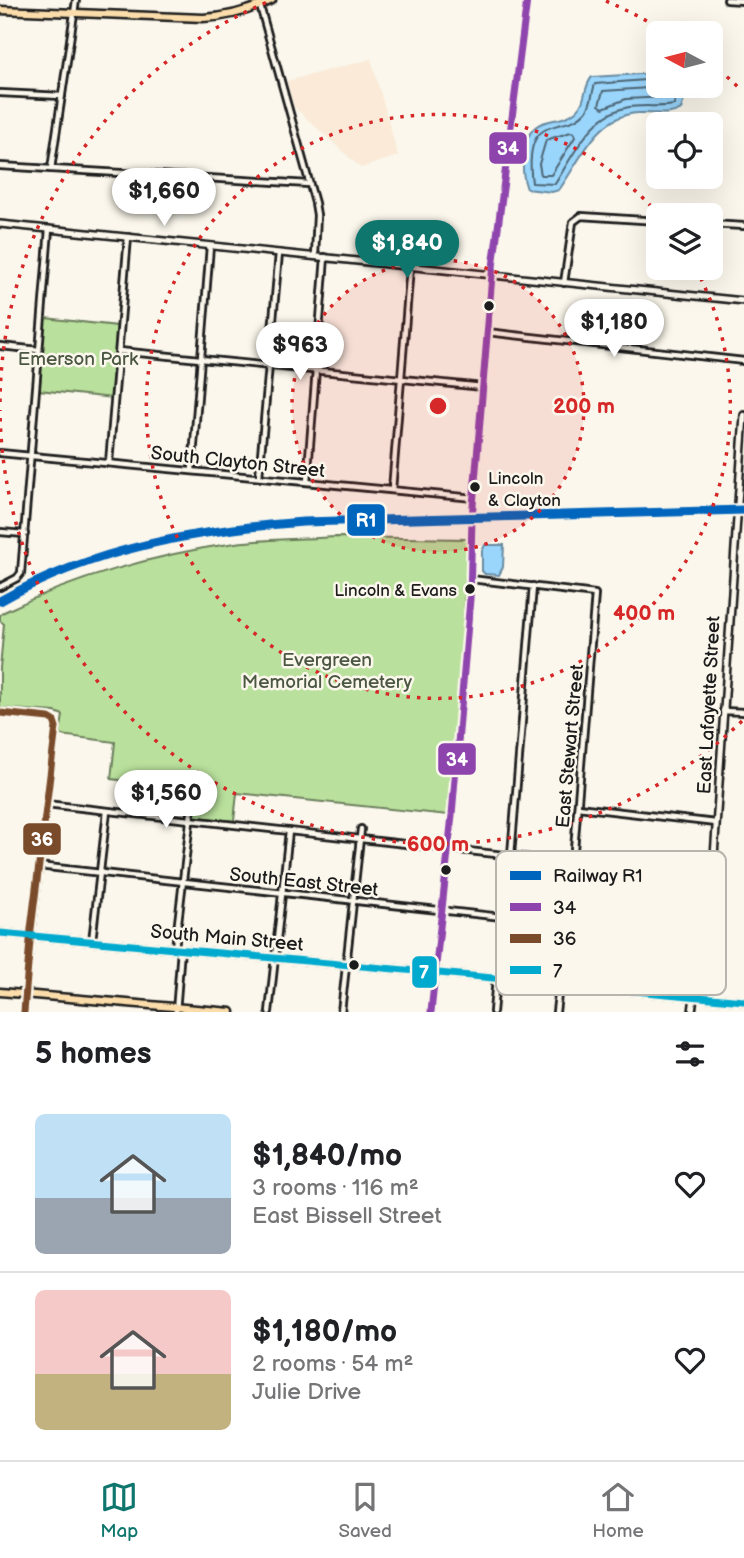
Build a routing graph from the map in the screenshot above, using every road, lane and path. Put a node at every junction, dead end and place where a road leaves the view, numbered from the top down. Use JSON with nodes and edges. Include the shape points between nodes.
{"nodes":[{"id":1,"x":76,"y":0,"type":"edge"},
{"id":2,"x":272,"y":0,"type":"edge"},
{"id":3,"x":527,"y":0,"type":"edge"},
{"id":4,"x":727,"y":0,"type":"edge"},
{"id":5,"x":744,"y":2,"type":"edge"},
{"id":6,"x":260,"y":6,"type":"junction"},
{"id":7,"x":0,"y":10,"type":"edge"},
{"id":8,"x":74,"y":13,"type":"junction"},
{"id":9,"x":0,"y":93,"type":"edge"},
{"id":10,"x":62,"y":96,"type":"junction"},
{"id":11,"x":0,"y":166,"type":"edge"},
{"id":12,"x":51,"y":169,"type":"junction"},
{"id":13,"x":309,"y":184,"type":"junction"},
{"id":14,"x":646,"y":220,"type":"edge"},
{"id":15,"x":0,"y":224,"type":"edge"},
{"id":16,"x":723,"y":225,"type":"edge"},
{"id":17,"x":744,"y":226,"type":"edge"},
{"id":18,"x":48,"y":229,"type":"junction"},
{"id":19,"x":128,"y":237,"type":"junction"},
{"id":20,"x":210,"y":246,"type":"junction"},
{"id":21,"x":279,"y":253,"type":"junction"},
{"id":22,"x":315,"y":257,"type":"junction"},
{"id":23,"x":325,"y":257,"type":"junction"},
{"id":24,"x":410,"y":267,"type":"junction"},
{"id":25,"x":492,"y":275,"type":"junction"},
{"id":26,"x":564,"y":283,"type":"junction"},
{"id":27,"x":744,"y":301,"type":"edge"},
{"id":28,"x":487,"y":332,"type":"junction"},
{"id":29,"x":0,"y":346,"type":"edge"},
{"id":30,"x":39,"y":350,"type":"junction"},
{"id":31,"x":119,"y":351,"type":"junction"},
{"id":32,"x":201,"y":359,"type":"junction"},
{"id":33,"x":744,"y":361,"type":"edge"},
{"id":34,"x":270,"y":366,"type":"junction"},
{"id":35,"x":316,"y":371,"type":"junction"},
{"id":36,"x":401,"y":379,"type":"junction"},
{"id":37,"x":483,"y":387,"type":"junction"},
{"id":38,"x":744,"y":415,"type":"edge"},
{"id":39,"x":0,"y":453,"type":"edge"},
{"id":40,"x":31,"y":455,"type":"junction"},
{"id":41,"x":742,"y":457,"type":"edge"},
{"id":42,"x":109,"y":463,"type":"junction"},
{"id":43,"x":192,"y":470,"type":"junction"},
{"id":44,"x":259,"y":477,"type":"junction"},
{"id":45,"x":307,"y":482,"type":"junction"},
{"id":46,"x":392,"y":490,"type":"junction"},
{"id":47,"x":474,"y":498,"type":"junction"},
{"id":48,"x":744,"y":521,"type":"edge"},
{"id":49,"x":736,"y":522,"type":"junction"},
{"id":50,"x":0,"y":532,"type":"edge"},
{"id":51,"x":24,"y":534,"type":"junction"},
{"id":52,"x":471,"y":579,"type":"junction"},
{"id":53,"x":533,"y":586,"type":"junction"},
{"id":54,"x":0,"y":587,"type":"edge"},
{"id":55,"x":723,"y":711,"type":"junction"},
{"id":56,"x":744,"y":712,"type":"edge"},
{"id":57,"x":0,"y":713,"type":"edge"},
{"id":58,"x":194,"y":788,"type":"dead end"},
{"id":59,"x":46,"y":804,"type":"junction"},
{"id":60,"x":578,"y":807,"type":"junction"},
{"id":61,"x":107,"y":811,"type":"junction"},
{"id":62,"x":190,"y":820,"type":"junction"},
{"id":63,"x":716,"y":823,"type":"junction"},
{"id":64,"x":361,"y":829,"type":"dead end"},
{"id":65,"x":289,"y":831,"type":"junction"},
{"id":66,"x":359,"y":839,"type":"junction"},
{"id":67,"x":448,"y":849,"type":"junction"},
{"id":68,"x":511,"y":851,"type":"edge"},
{"id":69,"x":574,"y":851,"type":"edge"},
{"id":70,"x":714,"y":851,"type":"edge"},
{"id":71,"x":496,"y":854,"type":"edge"},
{"id":72,"x":38,"y":866,"type":"junction"},
{"id":73,"x":100,"y":873,"type":"junction"},
{"id":74,"x":183,"y":882,"type":"junction"},
{"id":75,"x":282,"y":893,"type":"junction"},
{"id":76,"x":352,"y":900,"type":"junction"},
{"id":77,"x":441,"y":910,"type":"junction"},
{"id":78,"x":496,"y":916,"type":"edge"},
{"id":79,"x":0,"y":933,"type":"edge"},
{"id":80,"x":31,"y":935,"type":"junction"},
{"id":81,"x":92,"y":941,"type":"junction"},
{"id":82,"x":178,"y":948,"type":"junction"},
{"id":83,"x":274,"y":957,"type":"junction"},
{"id":84,"x":345,"y":964,"type":"junction"},
{"id":85,"x":435,"y":973,"type":"junction"},
{"id":86,"x":496,"y":979,"type":"joint"},
{"id":87,"x":0,"y":992,"type":"edge"},
{"id":88,"x":25,"y":994,"type":"junction"},
{"id":89,"x":681,"y":995,"type":"edge"},
{"id":90,"x":693,"y":996,"type":"junction"},
{"id":91,"x":744,"y":1000,"type":"edge"},
{"id":92,"x":176,"y":1009,"type":"edge"},
{"id":93,"x":24,"y":1012,"type":"edge"},
{"id":94,"x":231,"y":1012,"type":"edge"},
{"id":95,"x":269,"y":1012,"type":"edge"},
{"id":96,"x":341,"y":1012,"type":"edge"},
{"id":97,"x":431,"y":1012,"type":"edge"},
{"id":98,"x":493,"y":1012,"type":"edge"},
{"id":99,"x":692,"y":1012,"type":"edge"}],
"edges":[{"from":1,"to":8,"type":"street"},
{"from":2,"to":6,"type":"main road"},
{"from":3,"to":25,"type":"street"},
{"from":4,"to":5,"type":"street"},
{"from":6,"to":8,"type":"main road","via":[[226,17],[203,18]]},
{"from":6,"to":13,"type":"street"},
{"from":7,"to":8,"type":"main road"},
{"from":8,"to":10,"type":"street"},
{"from":9,"to":10,"type":"street"},
{"from":10,"to":12,"type":"street"},
{"from":11,"to":12,"type":"street"},
{"from":12,"to":13,"type":"street"},
{"from":13,"to":22,"type":"street","via":[[317,210]]},
{"from":14,"to":26,"type":"street","via":[[576,218]]},
{"from":15,"to":18,"type":"street"},
{"from":16,"to":17,"type":"street"},
{"from":18,"to":19,"type":"street"},
{"from":18,"to":30,"type":"street"},
{"from":19,"to":20,"type":"street"},
{"from":19,"to":31,"type":"street"},
{"from":20,"to":21,"type":"street"},
{"from":20,"to":32,"type":"street"},
{"from":21,"to":22,"type":"street"},
{"from":21,"to":34,"type":"street"},
{"from":22,"to":23,"type":"street"},
{"from":23,"to":24,"type":"street"},
{"from":23,"to":35,"type":"street"},
{"from":24,"to":25,"type":"street"},
{"from":24,"to":36,"type":"street"},
{"from":25,"to":26,"type":"street"},
{"from":25,"to":28,"type":"street"},
{"from":26,"to":27,"type":"street"},
{"from":28,"to":33,"type":"street"},
{"from":28,"to":37,"type":"street"},
{"from":29,"to":30,"type":"street"},
{"from":30,"to":40,"type":"street"},
{"from":31,"to":32,"type":"street"},
{"from":31,"to":42,"type":"street"},
{"from":32,"to":34,"type":"street"},
{"from":32,"to":43,"type":"street"},
{"from":34,"to":35,"type":"street"},
{"from":34,"to":44,"type":"street"},
{"from":35,"to":36,"type":"street"},
{"from":35,"to":45,"type":"street"},
{"from":36,"to":37,"type":"street"},
{"from":36,"to":46,"type":"street"},
{"from":37,"to":47,"type":"street"},
{"from":38,"to":41,"type":"street","name":"East Lafayette Street"},
{"from":39,"to":40,"type":"street","name":"South Clayton Street"},
{"from":40,"to":42,"type":"street","name":"South Clayton Street"},
{"from":40,"to":51,"type":"street"},
{"from":41,"to":49,"type":"street","name":"East Lafayette Street"},
{"from":42,"to":43,"type":"street","name":"South Clayton Street"},
{"from":43,"to":44,"type":"street","name":"South Clayton Street"},
{"from":44,"to":45,"type":"street","name":"South Clayton Street"},
{"from":45,"to":46,"type":"street","name":"South Clayton Street"},
{"from":46,"to":47,"type":"street","name":"South Clayton Street"},
{"from":47,"to":52,"type":"street"},
{"from":48,"to":49,"type":"street"},
{"from":49,"to":55,"type":"street","name":"East Lafayette Street"},
{"from":50,"to":51,"type":"street"},
{"from":51,"to":54,"type":"street","via":[[19,577]]},
{"from":52,"to":53,"type":"street"},
{"from":52,"to":67,"type":"street"},
{"from":53,"to":60,"type":"street","name":"East Stewart Street","via":[[595,594]]},
{"from":53,"to":68,"type":"street"},
{"from":55,"to":56,"type":"street"},
{"from":55,"to":63,"type":"street","name":"East Lafayette Street"},
{"from":57,"to":59,"type":"street","via":[[54,720]]},
{"from":58,"to":62,"type":"street"},
{"from":59,"to":61,"type":"street"},
{"from":59,"to":72,"type":"street"},
{"from":60,"to":63,"type":"street"},
{"from":60,"to":69,"type":"street","name":"East Stewart Street"},
{"from":61,"to":62,"type":"street"},
{"from":61,"to":73,"type":"street"},
{"from":62,"to":65,"type":"street"},
{"from":62,"to":74,"type":"street"},
{"from":63,"to":70,"type":"street","name":"East Lafayette Street"},
{"from":64,"to":66,"type":"street"},
{"from":65,"to":66,"type":"street"},
{"from":65,"to":75,"type":"street"},
{"from":66,"to":67,"type":"street"},
{"from":66,"to":76,"type":"street"},
{"from":67,"to":71,"type":"street"},
{"from":67,"to":77,"type":"street"},
{"from":72,"to":73,"type":"street","name":"South East Street"},
{"from":72,"to":80,"type":"street"},
{"from":73,"to":74,"type":"street","name":"South East Street"},
{"from":73,"to":81,"type":"street"},
{"from":74,"to":75,"type":"street","name":"South East Street"},
{"from":74,"to":82,"type":"street"},
{"from":75,"to":76,"type":"street","name":"South East Street"},
{"from":75,"to":83,"type":"street"},
{"from":76,"to":77,"type":"street","name":"South East Street"},
{"from":76,"to":84,"type":"street"},
{"from":77,"to":78,"type":"street","name":"South East Street"},
{"from":77,"to":85,"type":"street"},
{"from":79,"to":80,"type":"main road","name":"South Main Street"},
{"from":80,"to":81,"type":"main road","name":"South Main Street"},
{"from":80,"to":88,"type":"street"},
{"from":81,"to":82,"type":"main road","name":"South Main Street"},
{"from":82,"to":83,"type":"main road","name":"South Main Street"},
{"from":82,"to":92,"type":"street"},
{"from":83,"to":84,"type":"main road","name":"South Main Street"},
{"from":83,"to":95,"type":"street"},
{"from":84,"to":85,"type":"main road","name":"South Main Street"},
{"from":84,"to":96,"type":"street"},
{"from":85,"to":86,"type":"main road","name":"South Main Street"},
{"from":85,"to":97,"type":"street"},
{"from":86,"to":98,"type":"street"},
{"from":87,"to":88,"type":"main road"},
{"from":88,"to":92,"type":"main road"},
{"from":88,"to":93,"type":"street"},
{"from":89,"to":90,"type":"main road","name":"South Main Street"},
{"from":90,"to":91,"type":"main road","name":"South Main Street"},
{"from":90,"to":99,"type":"street","name":"East Lafayette Street"},
{"from":92,"to":94,"type":"main road"}]}
